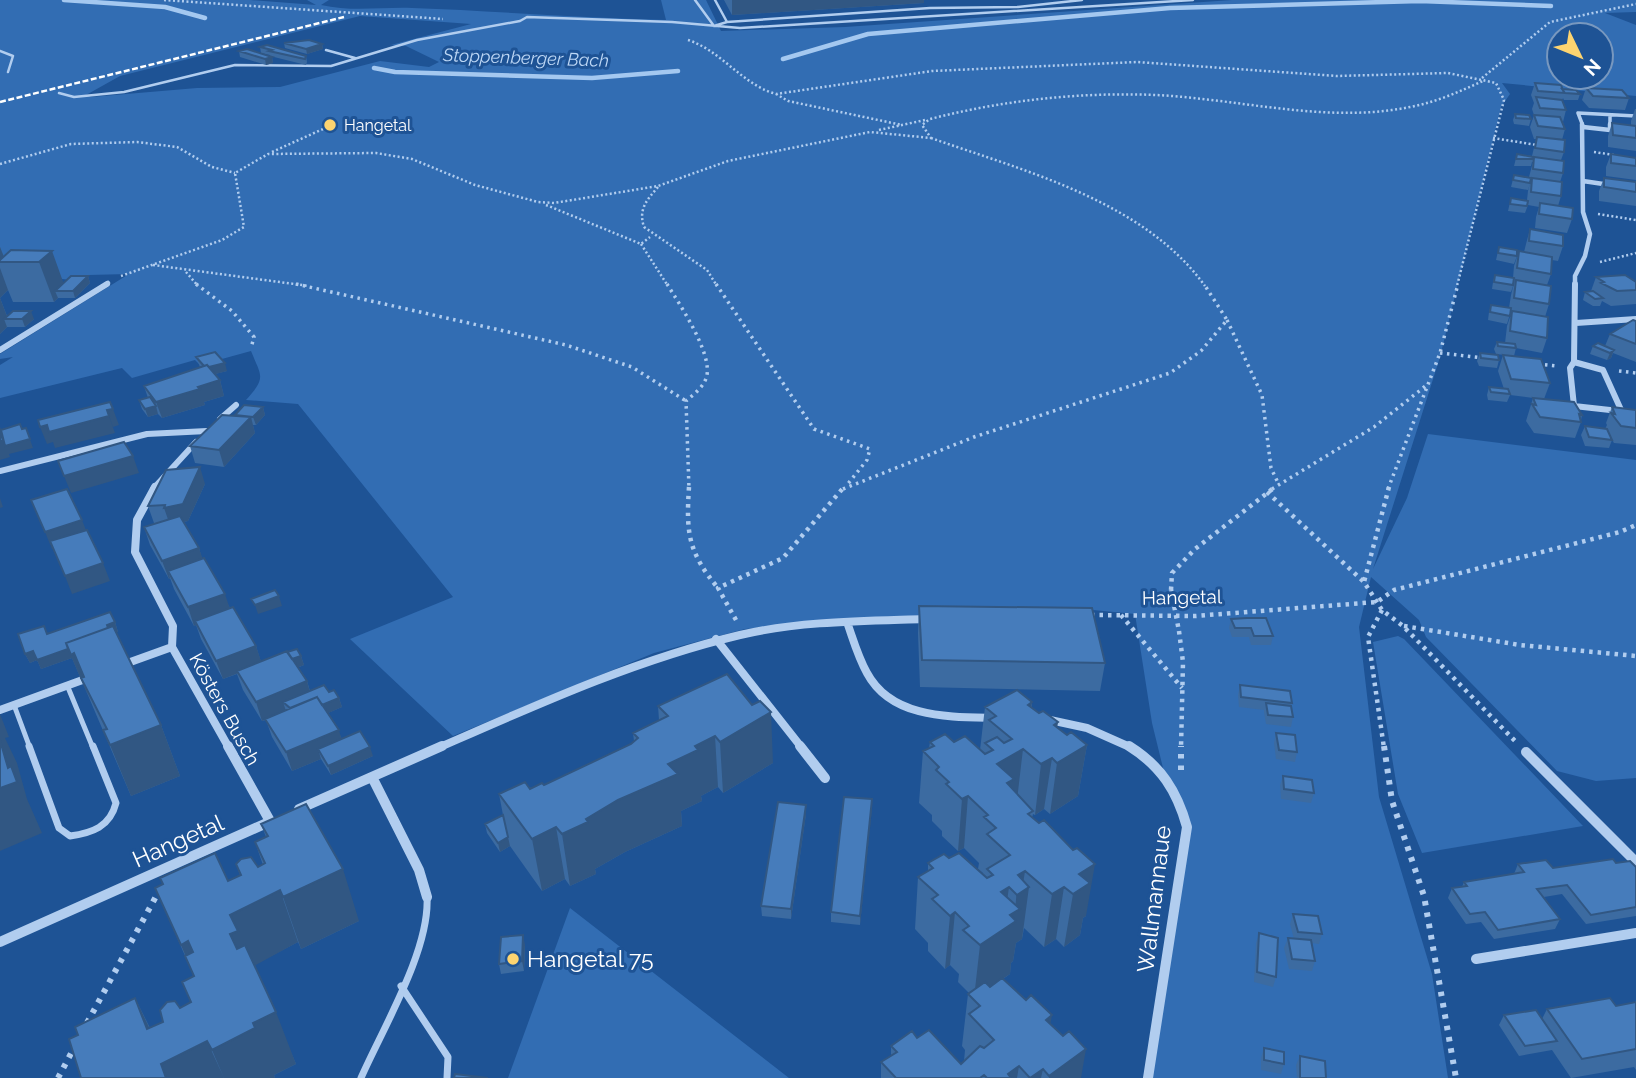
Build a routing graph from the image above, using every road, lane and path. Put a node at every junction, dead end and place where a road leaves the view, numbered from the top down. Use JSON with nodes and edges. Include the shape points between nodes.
{"nodes":[{"id":1,"x":164,"y":0,"type":"edge"},
{"id":2,"x":695,"y":0,"type":"edge"},
{"id":3,"x":715,"y":0,"type":"edge"},
{"id":4,"x":1082,"y":0,"type":"edge"},
{"id":5,"x":1113,"y":0,"type":"edge"},
{"id":6,"x":1193,"y":0,"type":"edge"},
{"id":7,"x":1636,"y":4,"type":"edge"},
{"id":8,"x":1121,"y":5,"type":"junction"},
{"id":9,"x":817,"y":16,"type":"junction"},
{"id":10,"x":452,"y":19,"type":"dead end"},
{"id":11,"x":727,"y":22,"type":"junction"},
{"id":12,"x":823,"y":25,"type":"junction"},
{"id":13,"x":714,"y":26,"type":"junction"},
{"id":14,"x":706,"y":45,"type":"dead end"},
{"id":15,"x":326,"y":50,"type":"dead end"},
{"id":16,"x":0,"y":51,"type":"edge"},
{"id":17,"x":358,"y":58,"type":"junction"},
{"id":18,"x":8,"y":72,"type":"dead end"},
{"id":19,"x":1481,"y":78,"type":"junction"},
{"id":20,"x":1486,"y":80,"type":"junction"},
{"id":21,"x":59,"y":93,"type":"dead end"},
{"id":22,"x":776,"y":94,"type":"junction"},
{"id":23,"x":1610,"y":115,"type":"junction"},
{"id":24,"x":1636,"y":116,"type":"edge"},
{"id":25,"x":930,"y":119,"type":"junction"},
{"id":26,"x":902,"y":125,"type":"junction"},
{"id":27,"x":1583,"y":127,"type":"junction"},
{"id":28,"x":323,"y":129,"type":"dead end"},
{"id":29,"x":870,"y":132,"type":"junction"},
{"id":30,"x":931,"y":138,"type":"junction"},
{"id":31,"x":268,"y":154,"type":"junction"},
{"id":32,"x":0,"y":164,"type":"edge"},
{"id":33,"x":235,"y":173,"type":"junction"},
{"id":34,"x":1583,"y":181,"type":"junction"},
{"id":35,"x":658,"y":186,"type":"junction"},
{"id":36,"x":1623,"y":186,"type":"edge"},
{"id":37,"x":538,"y":202,"type":"junction"},
{"id":38,"x":1583,"y":212,"type":"junction"},
{"id":39,"x":1636,"y":220,"type":"edge"},
{"id":40,"x":650,"y":237,"type":"junction"},
{"id":41,"x":641,"y":244,"type":"junction"},
{"id":42,"x":1636,"y":253,"type":"edge"},
{"id":43,"x":153,"y":265,"type":"junction"},
{"id":44,"x":1580,"y":266,"type":"junction"},
{"id":45,"x":186,"y":271,"type":"junction"},
{"id":46,"x":108,"y":283,"type":"joint"},
{"id":47,"x":1636,"y":319,"type":"edge"},
{"id":48,"x":1227,"y":320,"type":"junction"},
{"id":49,"x":1576,"y":323,"type":"junction"},
{"id":50,"x":251,"y":348,"type":"dead end"},
{"id":51,"x":0,"y":350,"type":"edge"},
{"id":52,"x":1440,"y":353,"type":"junction"},
{"id":53,"x":1494,"y":359,"type":"edge"},
{"id":54,"x":1532,"y":363,"type":"edge"},
{"id":55,"x":1572,"y":365,"type":"junction"},
{"id":56,"x":1429,"y":383,"type":"junction"},
{"id":57,"x":686,"y":401,"type":"junction"},
{"id":58,"x":236,"y":405,"type":"dead end"},
{"id":59,"x":207,"y":431,"type":"junction"},
{"id":60,"x":0,"y":471,"type":"edge"},
{"id":61,"x":846,"y":485,"type":"junction"},
{"id":62,"x":1279,"y":485,"type":"junction"},
{"id":63,"x":1268,"y":492,"type":"junction"},
{"id":64,"x":1636,"y":525,"type":"edge"},
{"id":65,"x":1364,"y":582,"type":"junction"},
{"id":66,"x":718,"y":588,"type":"junction"},
{"id":67,"x":1377,"y":602,"type":"junction"},
{"id":68,"x":1382,"y":610,"type":"junction"},
{"id":69,"x":1079,"y":615,"type":"edge"},
{"id":70,"x":1121,"y":615,"type":"junction"},
{"id":71,"x":929,"y":619,"type":"edge"},
{"id":72,"x":847,"y":622,"type":"junction"},
{"id":73,"x":1403,"y":626,"type":"junction"},
{"id":74,"x":743,"y":634,"type":"junction"},
{"id":75,"x":716,"y":639,"type":"junction"},
{"id":76,"x":172,"y":647,"type":"junction"},
{"id":77,"x":1636,"y":656,"type":"edge"},
{"id":78,"x":107,"y":671,"type":"edge"},
{"id":79,"x":93,"y":676,"type":"edge"},
{"id":80,"x":67,"y":685,"type":"junction"},
{"id":81,"x":1182,"y":689,"type":"junction"},
{"id":82,"x":13,"y":705,"type":"junction"},
{"id":83,"x":0,"y":710,"type":"edge"},
{"id":84,"x":998,"y":719,"type":"edge"},
{"id":85,"x":1036,"y":719,"type":"edge"},
{"id":86,"x":1526,"y":752,"type":"joint"},
{"id":87,"x":372,"y":777,"type":"junction"},
{"id":88,"x":825,"y":778,"type":"dead end"},
{"id":89,"x":1177,"y":796,"type":"junction"},
{"id":90,"x":270,"y":821,"type":"junction"},
{"id":91,"x":1636,"y":862,"type":"edge"},
{"id":92,"x":174,"y":864,"type":"junction"},
{"id":93,"x":427,"y":897,"type":"joint"},
{"id":94,"x":1636,"y":933,"type":"edge"},
{"id":95,"x":0,"y":942,"type":"edge"},
{"id":96,"x":1476,"y":959,"type":"dead end"},
{"id":97,"x":401,"y":986,"type":"junction"},
{"id":98,"x":83,"y":1030,"type":"edge"},
{"id":99,"x":77,"y":1042,"type":"edge"},
{"id":100,"x":58,"y":1078,"type":"edge"},
{"id":101,"x":361,"y":1078,"type":"edge"},
{"id":102,"x":447,"y":1078,"type":"edge"},
{"id":103,"x":1148,"y":1078,"type":"edge"},
{"id":104,"x":1456,"y":1078,"type":"edge"}],
"edges":[{"from":1,"to":10,"type":"path"},
{"from":2,"to":13,"type":"lane"},
{"from":3,"to":11,"type":"lane"},
{"from":4,"to":9,"type":"lane"},
{"from":5,"to":8,"type":"lane"},
{"from":6,"to":8,"type":"lane"},
{"from":7,"to":19,"type":"path","via":[[1550,22]]},
{"from":8,"to":12,"type":"lane"},
{"from":9,"to":11,"type":"lane"},
{"from":9,"to":12,"type":"lane"},
{"from":11,"to":13,"type":"lane"},
{"from":12,"to":13,"type":"lane"},
{"from":13,"to":17,"type":"lane","via":[[527,17],[417,40]]},
{"from":14,"to":22,"type":"path","via":[[757,88]]},
{"from":15,"to":17,"type":"lane"},
{"from":16,"to":18,"type":"lane","via":[[13,56]]},
{"from":17,"to":21,"type":"lane","via":[[314,67],[235,65],[131,91],[74,97]]},
{"from":19,"to":20,"type":"path"},
{"from":19,"to":22,"type":"path","via":[[1429,73],[1337,76],[1105,63],[932,71]]},
{"from":20,"to":25,"type":"path","via":[[1438,102],[1362,114],[1187,97],[1088,95],[1018,99]]},
{"from":20,"to":52,"type":"path","via":[[1501,88],[1504,100]]},
{"from":22,"to":26,"type":"path","via":[[788,101]]},
{"from":23,"to":24,"type":"street"},
{"from":23,"to":27,"type":"street","via":[[1610,130]]},
{"from":23,"to":27,"type":"street","via":[[1578,113]]},
{"from":25,"to":26,"type":"path"},
{"from":25,"to":30,"type":"path","via":[[922,125]]},
{"from":26,"to":29,"type":"path"},
{"from":27,"to":34,"type":"street"},
{"from":28,"to":31,"type":"path"},
{"from":29,"to":30,"type":"path"},
{"from":29,"to":35,"type":"path","via":[[728,161]]},
{"from":30,"to":48,"type":"path","via":[[1074,190],[1121,215],[1183,258]]},
{"from":31,"to":33,"type":"path"},
{"from":31,"to":37,"type":"path","via":[[391,155]]},
{"from":32,"to":33,"type":"path","via":[[82,142],[157,143]]},
{"from":33,"to":43,"type":"path","via":[[244,228]]},
{"from":34,"to":36,"type":"street"},
{"from":34,"to":38,"type":"street"},
{"from":35,"to":37,"type":"path","via":[[585,200]]},
{"from":35,"to":40,"type":"path","via":[[640,210]]},
{"from":37,"to":41,"type":"path"},
{"from":38,"to":39,"type":"path"},
{"from":38,"to":44,"type":"street","via":[[1588,246]]},
{"from":40,"to":41,"type":"path"},
{"from":40,"to":61,"type":"path","via":[[693,257],[707,270],[814,429],[870,449],[867,460]]},
{"from":41,"to":57,"type":"path","via":[[664,276],[703,351],[707,374]]},
{"from":42,"to":44,"type":"path"},
{"from":43,"to":45,"type":"path"},
{"from":43,"to":46,"type":"path"},
{"from":44,"to":49,"type":"street","via":[[1575,276]]},
{"from":45,"to":50,"type":"path","via":[[191,281],[238,318],[254,337]]},
{"from":45,"to":57,"type":"path","via":[[322,288],[566,345],[632,367]]},
{"from":46,"to":51,"type":"street"},
{"from":47,"to":49,"type":"street"},
{"from":48,"to":61,"type":"path","via":[[1201,351],[1170,373]]},
{"from":48,"to":62,"type":"path","via":[[1258,383],[1271,440],[1270,471]]},
{"from":49,"to":55,"type":"street"},
{"from":52,"to":53,"type":"path"},
{"from":52,"to":56,"type":"path"},
{"from":54,"to":55,"type":"path"},
{"from":55,"to":55,"type":"street","via":[[1574,406],[1622,412],[1603,370]]},
{"from":56,"to":62,"type":"path","via":[[1374,427]]},
{"from":56,"to":65,"type":"path","via":[[1392,475]]},
{"from":57,"to":66,"type":"path","via":[[690,467],[686,535],[697,564]]},
{"from":58,"to":59,"type":"street","name":"Kösters Busch"},
{"from":59,"to":60,"type":"street","via":[[147,434]]},
{"from":59,"to":76,"type":"street","name":"Kösters Busch","via":[[156,484],[132,538],[173,626]]},
{"from":61,"to":66,"type":"path","via":[[783,558]]},
{"from":62,"to":63,"type":"path"},
{"from":63,"to":65,"type":"path"},
{"from":63,"to":81,"type":"path","bridge":true,"via":[[1172,573]]},
{"from":64,"to":67,"type":"path","name":"Hangetal","via":[[1394,590]]},
{"from":65,"to":67,"type":"path"},
{"from":66,"to":74,"type":"path"},
{"from":67,"to":68,"type":"path"},
{"from":67,"to":70,"type":"path","name":"Hangetal","via":[[1195,616]]},
{"from":68,"to":73,"type":"path"},
{"from":68,"to":104,"type":"path","via":[[1368,637],[1392,801],[1424,897]]},
{"from":69,"to":70,"type":"path","name":"Hangetal"},
{"from":70,"to":81,"type":"path"},
{"from":71,"to":72,"type":"street","name":"Hangetal"},
{"from":72,"to":74,"type":"street","name":"Hangetal"},
{"from":72,"to":84,"type":"street","via":[[874,685],[889,698],[928,714]]},
{"from":73,"to":77,"type":"path","via":[[1520,645]]},
{"from":73,"to":86,"type":"path"},
{"from":74,"to":75,"type":"street","name":"Hangetal"},
{"from":75,"to":87,"type":"street","name":"Hangetal","via":[[550,699]]},
{"from":75,"to":88,"type":"street"},
{"from":76,"to":78,"type":"street"},
{"from":76,"to":90,"type":"street","name":"Kösters Busch"},
{"from":79,"to":80,"type":"street"},
{"from":80,"to":82,"type":"street"},
{"from":80,"to":82,"type":"lane","via":[[116,803],[115,814],[88,834],[70,836],[59,828]]},
{"from":81,"to":89,"type":"path"},
{"from":82,"to":83,"type":"street"},
{"from":85,"to":89,"type":"street","name":"Wallmannaue","via":[[1105,734],[1162,773]]},
{"from":86,"to":91,"type":"street"},
{"from":87,"to":90,"type":"street","name":"Hangetal"},
{"from":87,"to":93,"type":"street","via":[[419,870]]},
{"from":89,"to":103,"type":"street","name":"Wallmannaue","via":[[1187,827]]},
{"from":90,"to":92,"type":"street","name":"Hangetal"},
{"from":92,"to":95,"type":"street","name":"Hangetal"},
{"from":92,"to":98,"type":"path"},
{"from":93,"to":97,"type":"lane","via":[[423,940]]},
{"from":94,"to":96,"type":"street"},
{"from":97,"to":101,"type":"lane"},
{"from":97,"to":102,"type":"lane","via":[[448,1057]]},
{"from":99,"to":100,"type":"path"}]}
